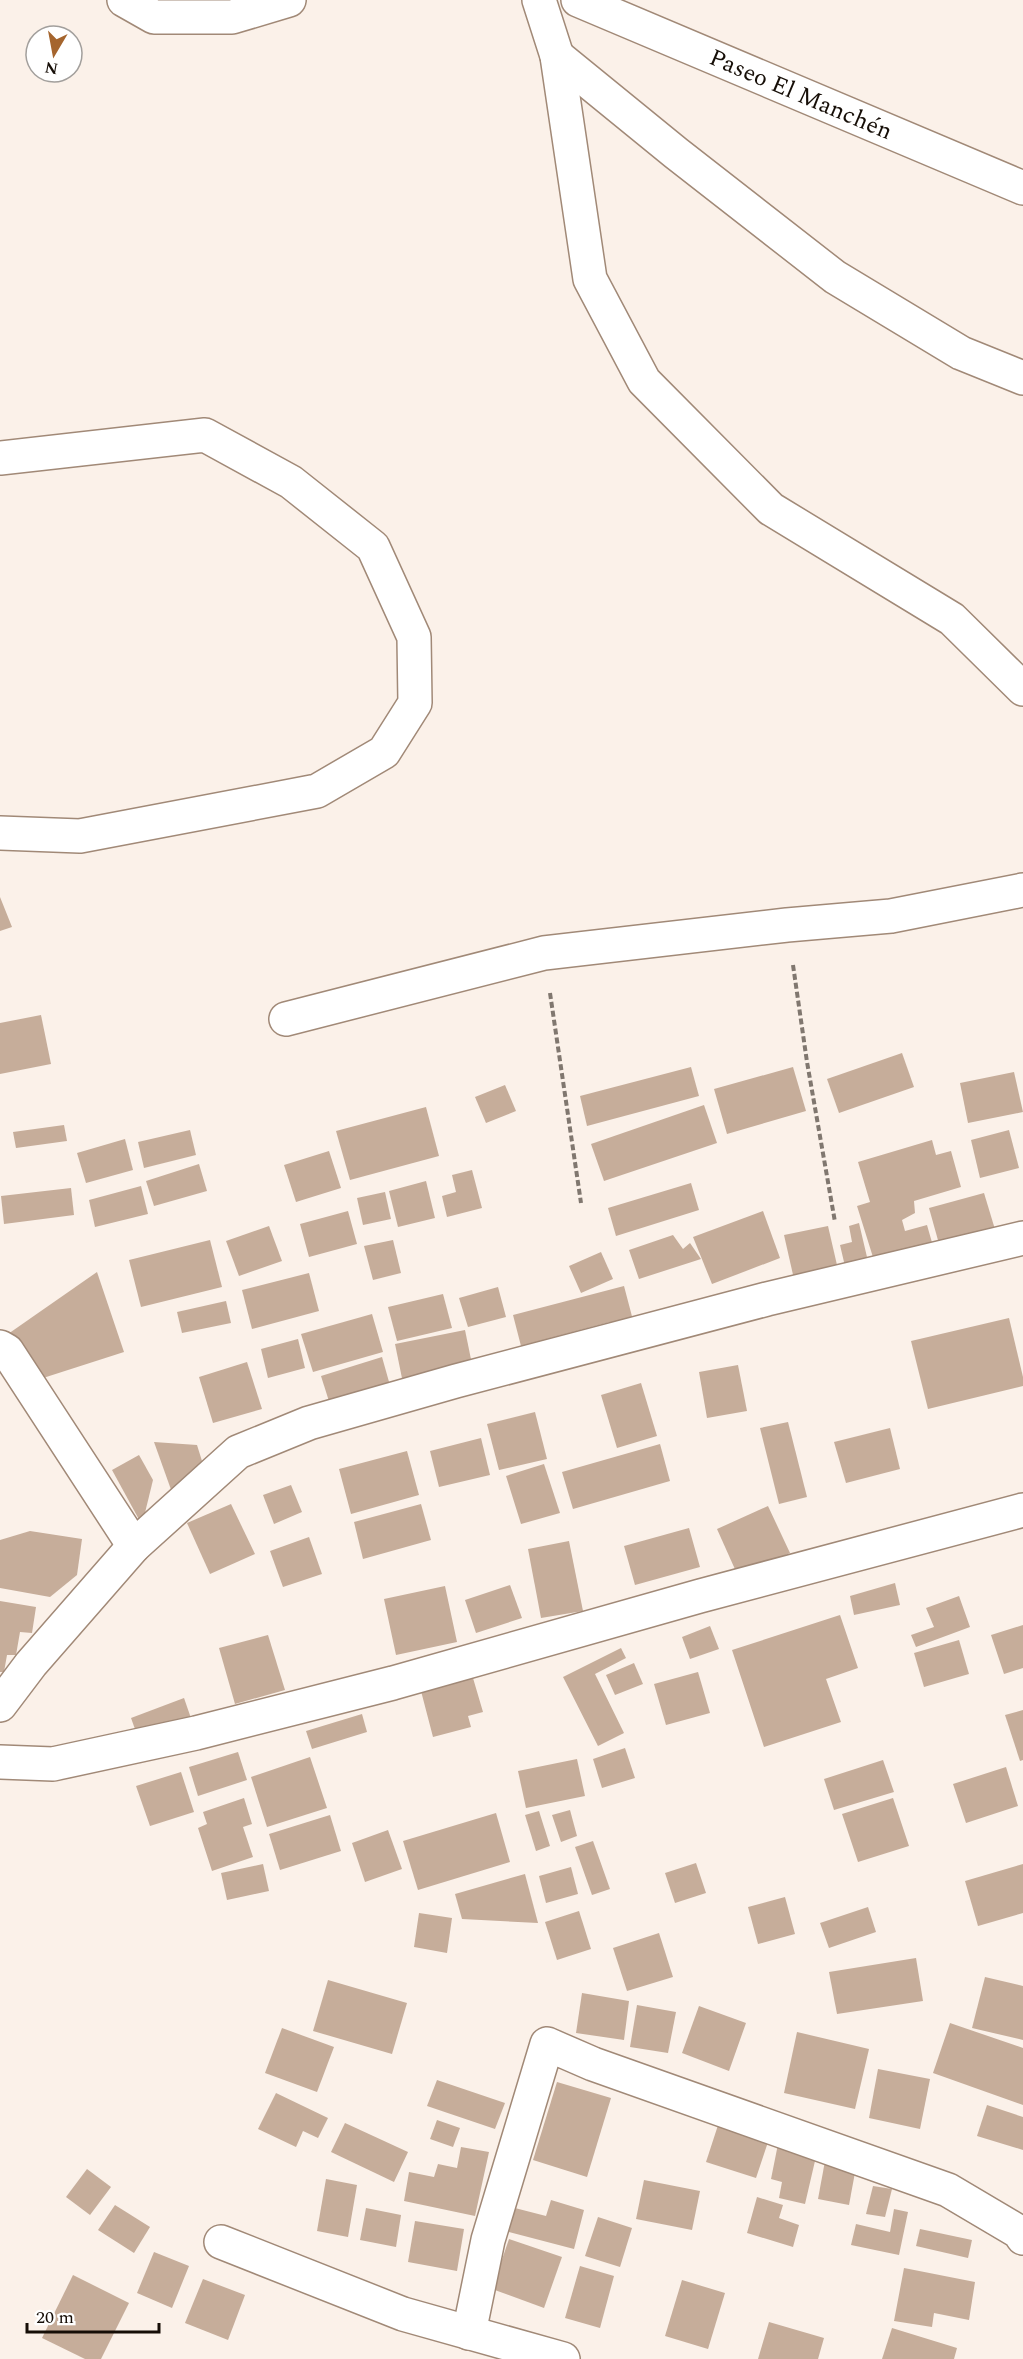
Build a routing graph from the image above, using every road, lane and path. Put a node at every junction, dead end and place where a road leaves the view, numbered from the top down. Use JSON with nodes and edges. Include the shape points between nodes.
{"nodes":[{"id":1,"x":124,"y":0,"type":"edge"},
{"id":2,"x":289,"y":0,"type":"edge"},
{"id":3,"x":539,"y":0,"type":"edge"},
{"id":4,"x":578,"y":0,"type":"edge"},
{"id":5,"x":557,"y":56,"type":"junction"},
{"id":6,"x":1023,"y":188,"type":"edge"},
{"id":7,"x":1023,"y":378,"type":"edge"},
{"id":8,"x":0,"y":458,"type":"edge"},
{"id":9,"x":1023,"y":689,"type":"edge"},
{"id":10,"x":0,"y":833,"type":"edge"},
{"id":11,"x":1023,"y":890,"type":"edge"},
{"id":12,"x":787,"y":925,"type":"junction"},
{"id":13,"x":544,"y":953,"type":"junction"},
{"id":14,"x":285,"y":1019,"type":"dead end"},
{"id":15,"x":581,"y":1203,"type":"dead end"},
{"id":16,"x":835,"y":1222,"type":"dead end"},
{"id":17,"x":1023,"y":1238,"type":"edge"},
{"id":18,"x":0,"y":1347,"type":"edge"},
{"id":19,"x":1023,"y":1510,"type":"edge"},
{"id":20,"x":134,"y":1546,"type":"junction"},
{"id":21,"x":0,"y":1705,"type":"edge"},
{"id":22,"x":0,"y":1762,"type":"edge"},
{"id":23,"x":1022,"y":2230,"type":"edge"},
{"id":24,"x":221,"y":2242,"type":"dead end"},
{"id":25,"x":469,"y":2333,"type":"junction"},
{"id":26,"x":563,"y":2359,"type":"edge"}],
"edges":[{"from":1,"to":2,"type":"street","via":[[154,17],[232,16]]},
{"from":3,"to":5,"type":"street"},
{"from":4,"to":6,"type":"street","name":"Paseo El Manchén"},
{"from":5,"to":7,"type":"street","via":[[835,277],[961,352]]},
{"from":5,"to":9,"type":"street","via":[[590,279],[644,381],[771,509],[952,619]]},
{"from":8,"to":10,"type":"street","via":[[205,435],[291,483],[373,547],[414,637],[415,703],[384,752],[317,791],[80,836]]},
{"from":11,"to":12,"type":"street","via":[[891,916]]},
{"from":12,"to":13,"type":"street"},
{"from":12,"to":16,"type":"path"},
{"from":13,"to":14,"type":"street"},
{"from":13,"to":15,"type":"path"},
{"from":17,"to":20,"type":"street","via":[[767,1299],[309,1423],[238,1452]]},
{"from":18,"to":20,"type":"street","via":[[7,1351]]},
{"from":19,"to":22,"type":"street","via":[[393,1683],[196,1733],[53,1764]]},
{"from":20,"to":21,"type":"street"},
{"from":23,"to":25,"type":"street","via":[[948,2190],[593,2064],[547,2044],[488,2240]]},
{"from":24,"to":25,"type":"street","via":[[403,2314]]},
{"from":25,"to":26,"type":"street"}]}
